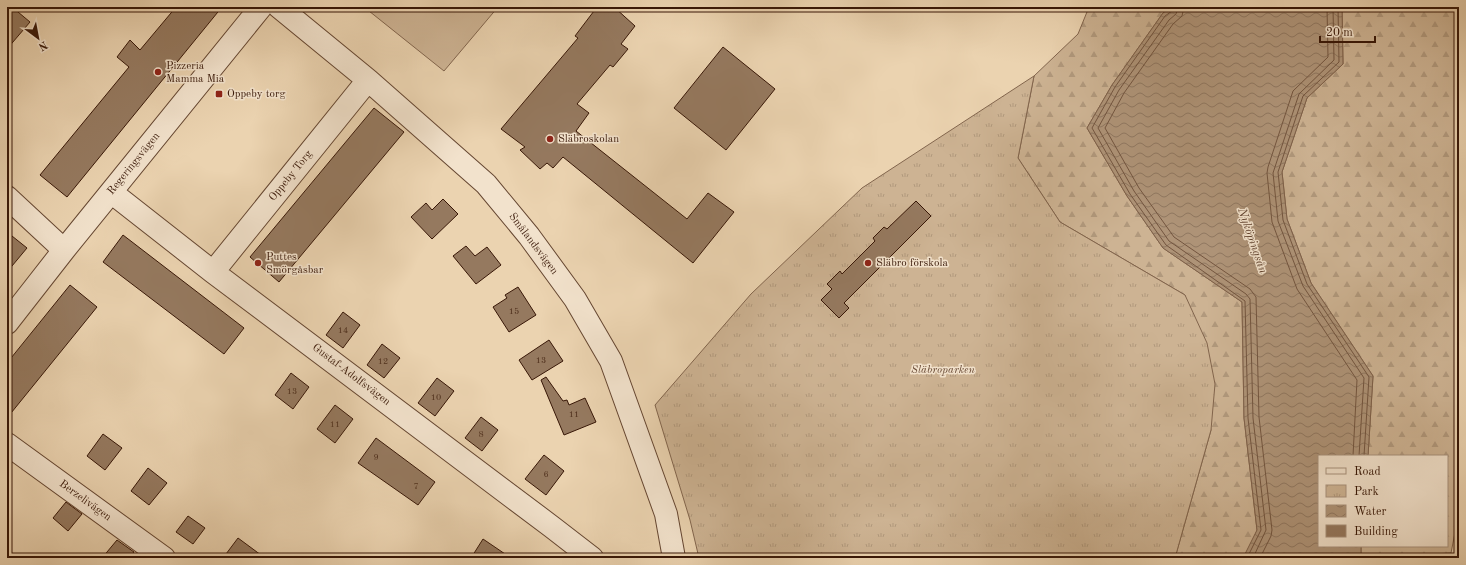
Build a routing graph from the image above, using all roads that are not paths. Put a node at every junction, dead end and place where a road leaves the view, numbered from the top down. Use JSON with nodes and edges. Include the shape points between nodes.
{"nodes":[{"id":1,"x":261,"y":7,"type":"edge"},
{"id":2,"x":279,"y":7,"type":"edge"},
{"id":3,"x":368,"y":80,"type":"junction"},
{"id":4,"x":111,"y":192,"type":"junction"},
{"id":5,"x":7,"y":197,"type":"edge"},
{"id":6,"x":64,"y":250,"type":"junction"},
{"id":7,"x":213,"y":272,"type":"junction"},
{"id":8,"x":7,"y":322,"type":"edge"},
{"id":9,"x":7,"y":444,"type":"edge"},
{"id":10,"x":164,"y":558,"type":"edge"},
{"id":11,"x":592,"y":558,"type":"edge"},
{"id":12,"x":674,"y":558,"type":"edge"}],
"edges":[{"from":1,"to":4,"type":"street","name":"Regeringsvägen"},
{"from":2,"to":3,"type":"street","name":"Smålandsvägen"},
{"from":3,"to":7,"type":"street","name":"Oppeby Torg"},
{"from":3,"to":12,"type":"street","name":"Smålandsvägen","via":[[486,184],[529,236],[575,299],[611,361],[666,514]]},
{"from":4,"to":6,"type":"street","name":"Regeringsvägen"},
{"from":4,"to":7,"type":"street","name":"Gustaf-Adolfsvägen"},
{"from":5,"to":6,"type":"street"},
{"from":6,"to":8,"type":"street","name":"Regeringsvägen"},
{"from":7,"to":11,"type":"street","name":"Gustaf-Adolfsvägen"},
{"from":9,"to":10,"type":"street","name":"Berzelivägen"}]}
